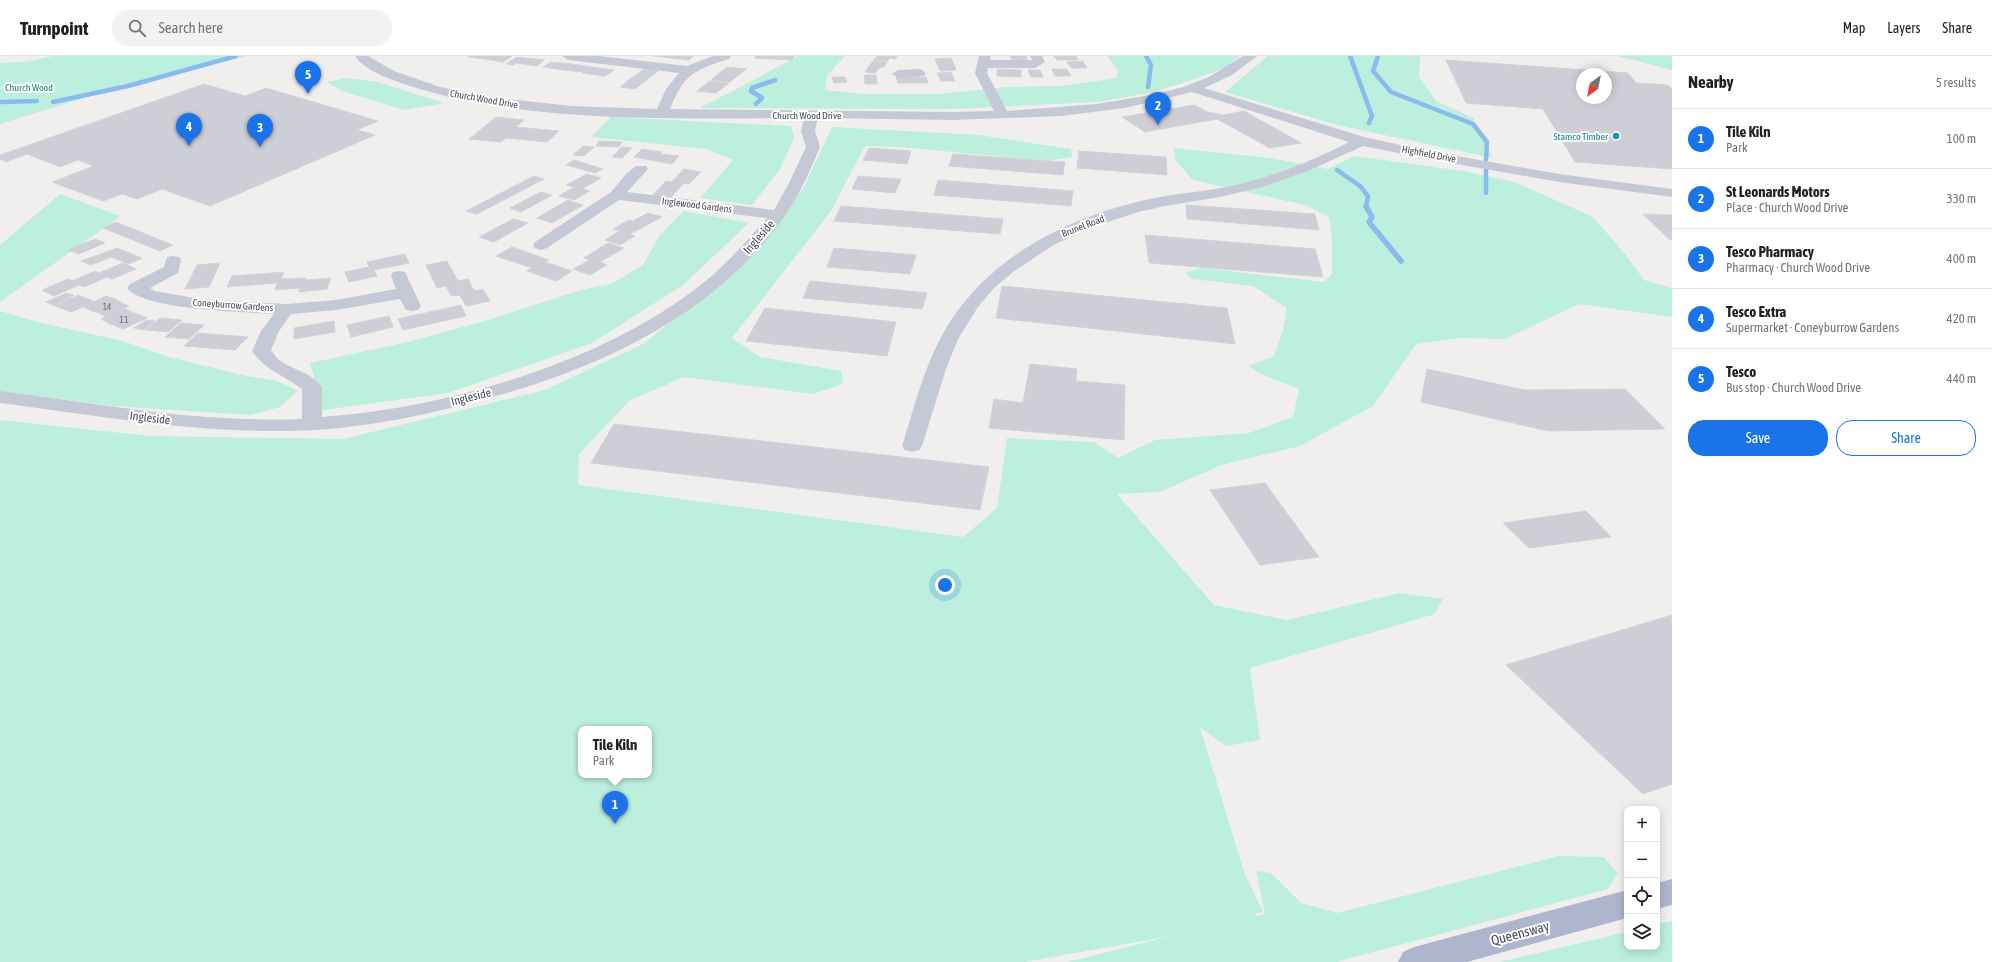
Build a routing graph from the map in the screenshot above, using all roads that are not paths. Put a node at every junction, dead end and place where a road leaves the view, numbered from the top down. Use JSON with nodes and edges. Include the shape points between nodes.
{"nodes":[{"id":1,"x":361,"y":56,"type":"edge"},
{"id":2,"x":568,"y":56,"type":"edge"},
{"id":3,"x":725,"y":56,"type":"edge"},
{"id":4,"x":1252,"y":56,"type":"edge"},
{"id":5,"x":910,"y":60,"type":"dead end"},
{"id":6,"x":984,"y":60,"type":"edge"},
{"id":7,"x":1042,"y":61,"type":"edge"},
{"id":8,"x":688,"y":70,"type":"junction"},
{"id":9,"x":909,"y":73,"type":"dead end"},
{"id":10,"x":1191,"y":88,"type":"junction"},
{"id":11,"x":662,"y":113,"type":"junction"},
{"id":12,"x":812,"y":114,"type":"junction"},
{"id":13,"x":1003,"y":115,"type":"junction"},
{"id":14,"x":1361,"y":141,"type":"junction"},
{"id":15,"x":641,"y":169,"type":"dead end"},
{"id":16,"x":1672,"y":194,"type":"edge"},
{"id":17,"x":616,"y":195,"type":"junction"},
{"id":18,"x":778,"y":215,"type":"junction"},
{"id":19,"x":546,"y":224,"type":"dead end"},
{"id":20,"x":564,"y":229,"type":"junction"},
{"id":21,"x":541,"y":245,"type":"dead end"},
{"id":22,"x":173,"y":261,"type":"dead end"},
{"id":23,"x":399,"y":276,"type":"dead end"},
{"id":24,"x":286,"y":309,"type":"junction"},
{"id":25,"x":0,"y":397,"type":"edge"},
{"id":26,"x":312,"y":424,"type":"junction"},
{"id":27,"x":912,"y":446,"type":"dead end"},
{"id":28,"x":1672,"y":892,"type":"edge"},
{"id":29,"x":1660,"y":895,"type":"edge"},
{"id":30,"x":1624,"y":905,"type":"edge"},
{"id":31,"x":1414,"y":962,"type":"edge"}],
"edges":[{"from":1,"to":11,"type":"street","name":"Church Wood Drive","via":[[377,68],[395,76],[478,100],[558,110]]},
{"from":2,"to":8,"type":"street"},
{"from":3,"to":8,"type":"street"},
{"from":4,"to":10,"type":"street","name":"Church Wood Drive","via":[[1211,81]]},
{"from":5,"to":9,"type":"street"},
{"from":6,"to":7,"type":"street","via":[[1024,65]]},
{"from":6,"to":13,"type":"street","via":[[981,73]]},
{"from":8,"to":11,"type":"street","via":[[672,89]]},
{"from":10,"to":13,"type":"street","name":"Church Wood Drive","via":[[1098,108]]},
{"from":10,"to":14,"type":"street","name":"Highfield Drive"},
{"from":11,"to":12,"type":"street","name":"Church Wood Drive"},
{"from":12,"to":13,"type":"street","name":"Church Wood Drive"},
{"from":12,"to":18,"type":"street","name":"Ingleside","via":[[808,130],[813,147],[800,178]]},
{"from":14,"to":16,"type":"street","name":"Highfield Drive","via":[[1544,175]]},
{"from":14,"to":27,"type":"street","name":"Brunel Road","via":[[1332,157],[1271,180],[1239,189],[1153,203],[1069,230],[1039,246],[992,282],[957,325],[932,379]]},
{"from":15,"to":17,"type":"street","via":[[631,176]]},
{"from":17,"to":18,"type":"street","name":"Inglewood Gardens"},
{"from":17,"to":20,"type":"street"},
{"from":18,"to":26,"type":"street","name":"Ingleside","via":[[757,241],[726,272],[686,305],[639,335],[565,369],[484,394],[403,413]]},
{"from":19,"to":20,"type":"street"},
{"from":20,"to":21,"type":"street"},
{"from":22,"to":24,"type":"street","name":"Coneyburrow Gardens","via":[[172,269],[136,288],[150,295],[200,304]]},
{"from":23,"to":24,"type":"street","name":"Coneyburrow Gardens","via":[[408,299]]},
{"from":24,"to":26,"type":"street","name":"Coneyburrow Gardens","via":[[270,331],[261,351],[273,364],[312,387]]},
{"from":25,"to":26,"type":"street","name":"Ingleside","via":[[154,419],[235,425]]},
{"from":28,"to":29,"type":"main road"},
{"from":30,"to":31,"type":"main road","name":"Queensway"}]}
